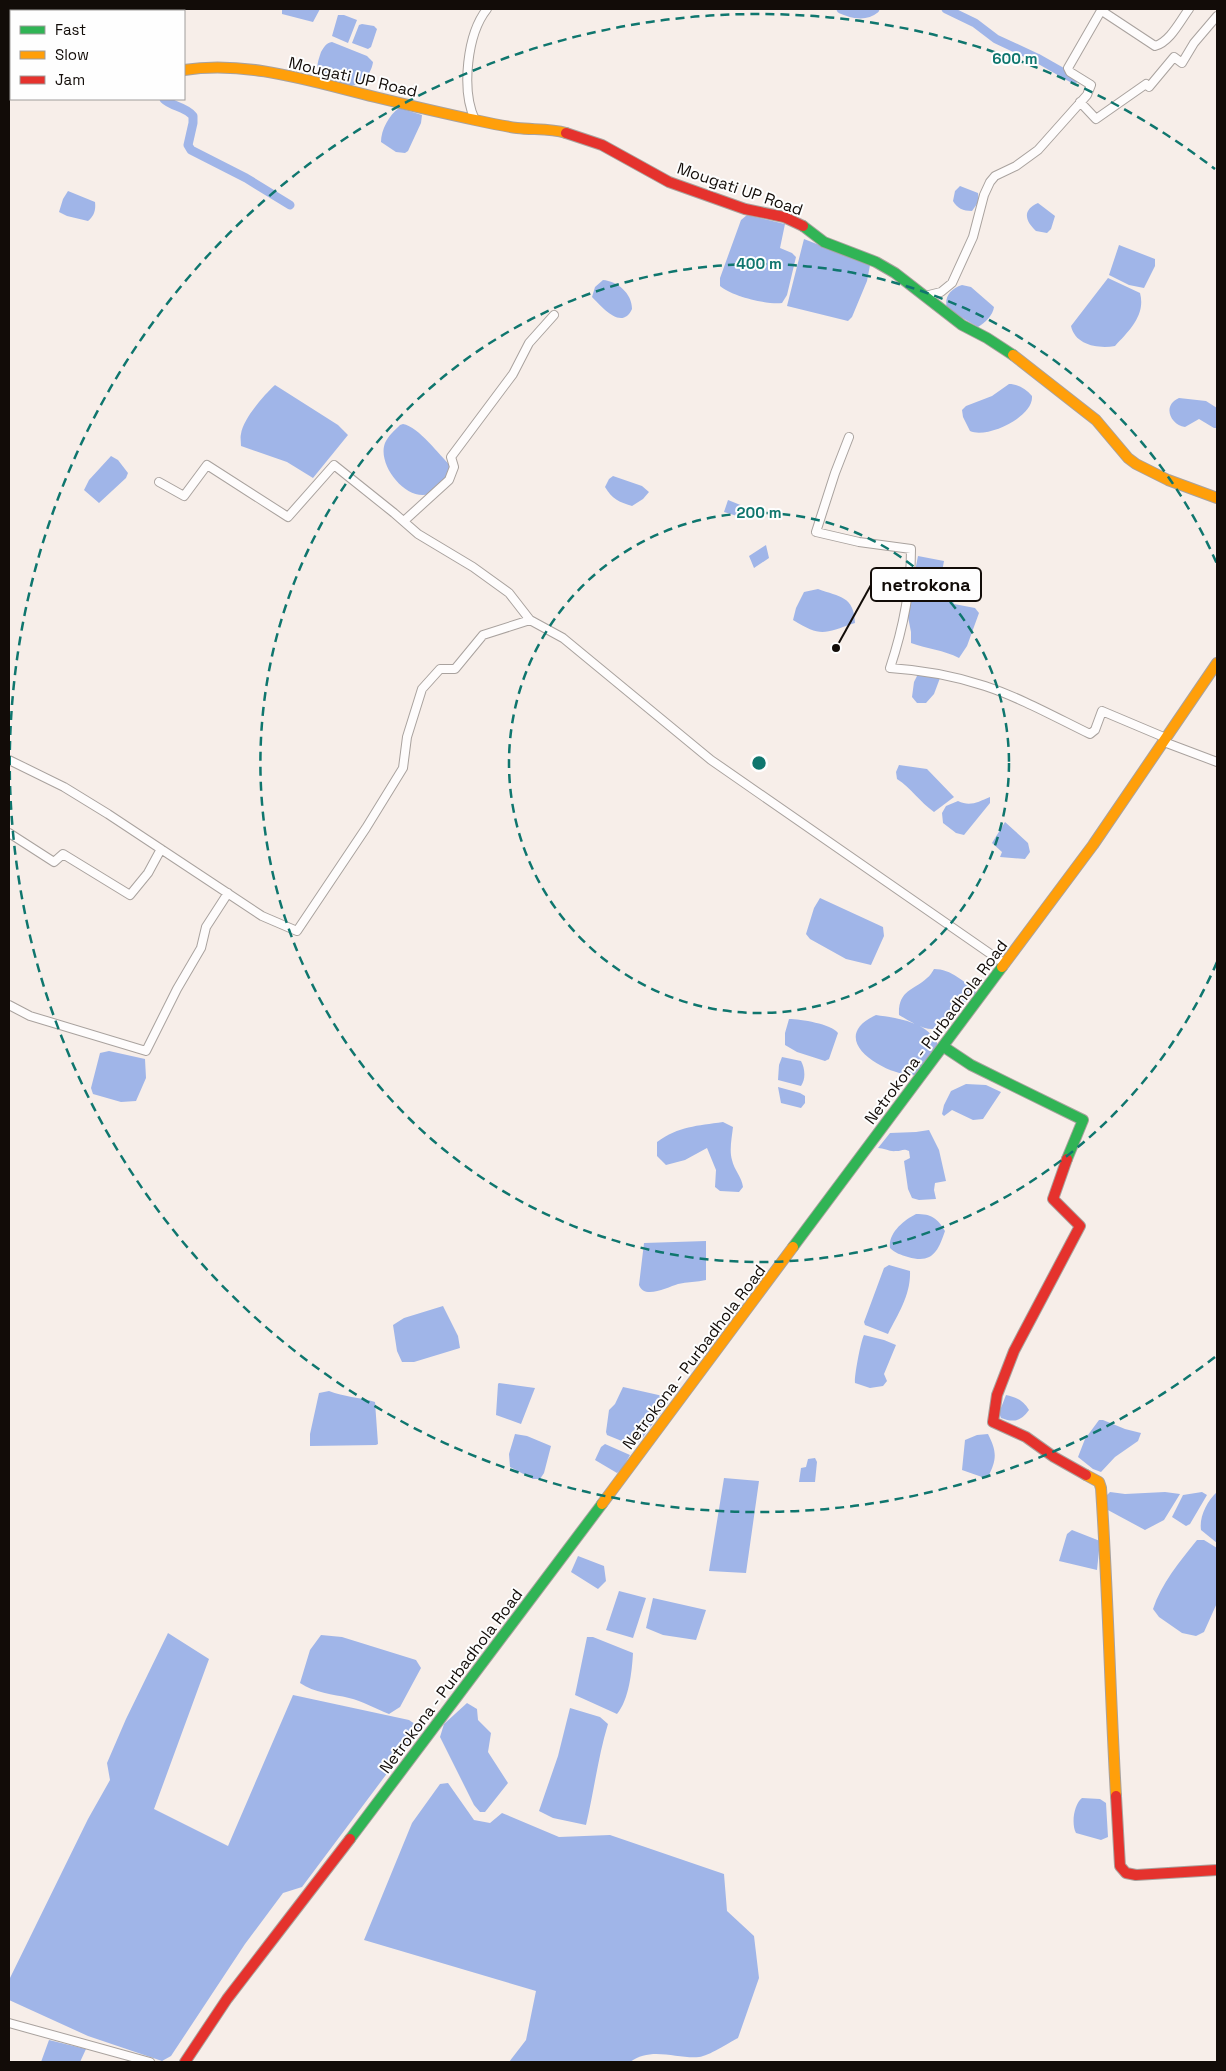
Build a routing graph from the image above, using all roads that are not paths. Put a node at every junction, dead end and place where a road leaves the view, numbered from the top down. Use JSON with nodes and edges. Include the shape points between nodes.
{"nodes":[{"id":1,"x":487,"y":9,"type":"edge"},
{"id":2,"x":1189,"y":9,"type":"edge"},
{"id":3,"x":1102,"y":10,"type":"edge"},
{"id":4,"x":1217,"y":16,"type":"edge"},
{"id":5,"x":185,"y":70,"type":"edge"},
{"id":6,"x":1080,"y":102,"type":"junction"},
{"id":7,"x":475,"y":120,"type":"junction"},
{"id":8,"x":924,"y":296,"type":"junction"},
{"id":9,"x":554,"y":315,"type":"dead end"},
{"id":10,"x":848,"y":437,"type":"dead end"},
{"id":11,"x":159,"y":482,"type":"dead end"},
{"id":12,"x":1217,"y":498,"type":"edge"},
{"id":13,"x":404,"y":521,"type":"junction"},
{"id":14,"x":530,"y":620,"type":"junction"},
{"id":15,"x":1217,"y":663,"type":"edge"},
{"id":16,"x":1165,"y":740,"type":"junction"},
{"id":17,"x":9,"y":760,"type":"edge"},
{"id":18,"x":1217,"y":762,"type":"edge"},
{"id":19,"x":9,"y":832,"type":"edge"},
{"id":20,"x":161,"y":849,"type":"junction"},
{"id":21,"x":228,"y":893,"type":"junction"},
{"id":22,"x":1006,"y":964,"type":"junction"},
{"id":23,"x":9,"y":1005,"type":"edge"},
{"id":24,"x":944,"y":1047,"type":"junction"},
{"id":25,"x":1217,"y":1870,"type":"edge"},
{"id":26,"x":9,"y":2023,"type":"edge"},
{"id":27,"x":150,"y":2062,"type":"edge"},
{"id":28,"x":185,"y":2062,"type":"edge"}],
"edges":[{"from":1,"to":7,"type":"street","via":[[474,31],[470,50],[468,90]]},
{"from":2,"to":3,"type":"street","via":[[1170,35],[1155,46]]},
{"from":3,"to":6,"type":"street","via":[[1068,68],[1091,85]]},
{"from":4,"to":6,"type":"street","via":[[1182,63],[1174,57],[1149,87],[1146,84],[1096,119]]},
{"from":5,"to":7,"type":"street","name":"Mougati UP Road","via":[[209,66],[252,70],[327,84]]},
{"from":6,"to":8,"type":"street","via":[[1029,158],[990,182],[973,236],[952,283],[941,292]]},
{"from":7,"to":8,"type":"street","name":"Mougati UP Road","via":[[516,128],[559,131],[602,145],[668,182],[745,209],[797,222],[824,242],[895,273]]},
{"from":8,"to":12,"type":"street","name":"Mougati UP Road","via":[[962,325],[1027,365],[1096,420],[1132,461],[1168,480]]},
{"from":9,"to":13,"type":"street","via":[[529,343],[513,374],[452,458],[454,467],[449,480]]},
{"from":10,"to":16,"type":"street","via":[[816,532],[911,549],[911,572],[904,613],[890,668],[985,686],[1090,734],[1095,730],[1102,711]]},
{"from":11,"to":13,"type":"street","via":[[184,496],[207,465],[288,517],[334,465]]},
{"from":13,"to":14,"type":"street","via":[[418,534],[509,593]]},
{"from":14,"to":21,"type":"street","via":[[483,635],[455,669],[440,669],[422,689],[407,737],[403,768],[297,931],[262,916]]},
{"from":14,"to":22,"type":"street","via":[[563,638],[711,760]]},
{"from":15,"to":16,"type":"street","name":"Netrokona - Purbadhola Road"},
{"from":16,"to":18,"type":"street"},
{"from":16,"to":22,"type":"street","name":"Netrokona - Purbadhola Road","via":[[1093,846]]},
{"from":17,"to":20,"type":"street","via":[[64,787]]},
{"from":19,"to":20,"type":"street","via":[[54,862],[63,854],[130,895],[148,873]]},
{"from":20,"to":21,"type":"street"},
{"from":21,"to":23,"type":"street","via":[[206,928],[201,948],[146,1051],[30,1016]]},
{"from":22,"to":24,"type":"street","name":"Netrokona - Purbadhola Road"},
{"from":24,"to":25,"type":"street","via":[[971,1065],[1083,1120],[1053,1199],[1080,1226],[1014,1351],[997,1395],[992,1422],[1026,1437],[1099,1482],[1101,1488],[1120,1866],[1136,1875]]},
{"from":24,"to":28,"type":"street","name":"Netrokona - Purbadhola Road","via":[[410,1761],[227,1999]]},
{"from":26,"to":27,"type":"street"}]}
